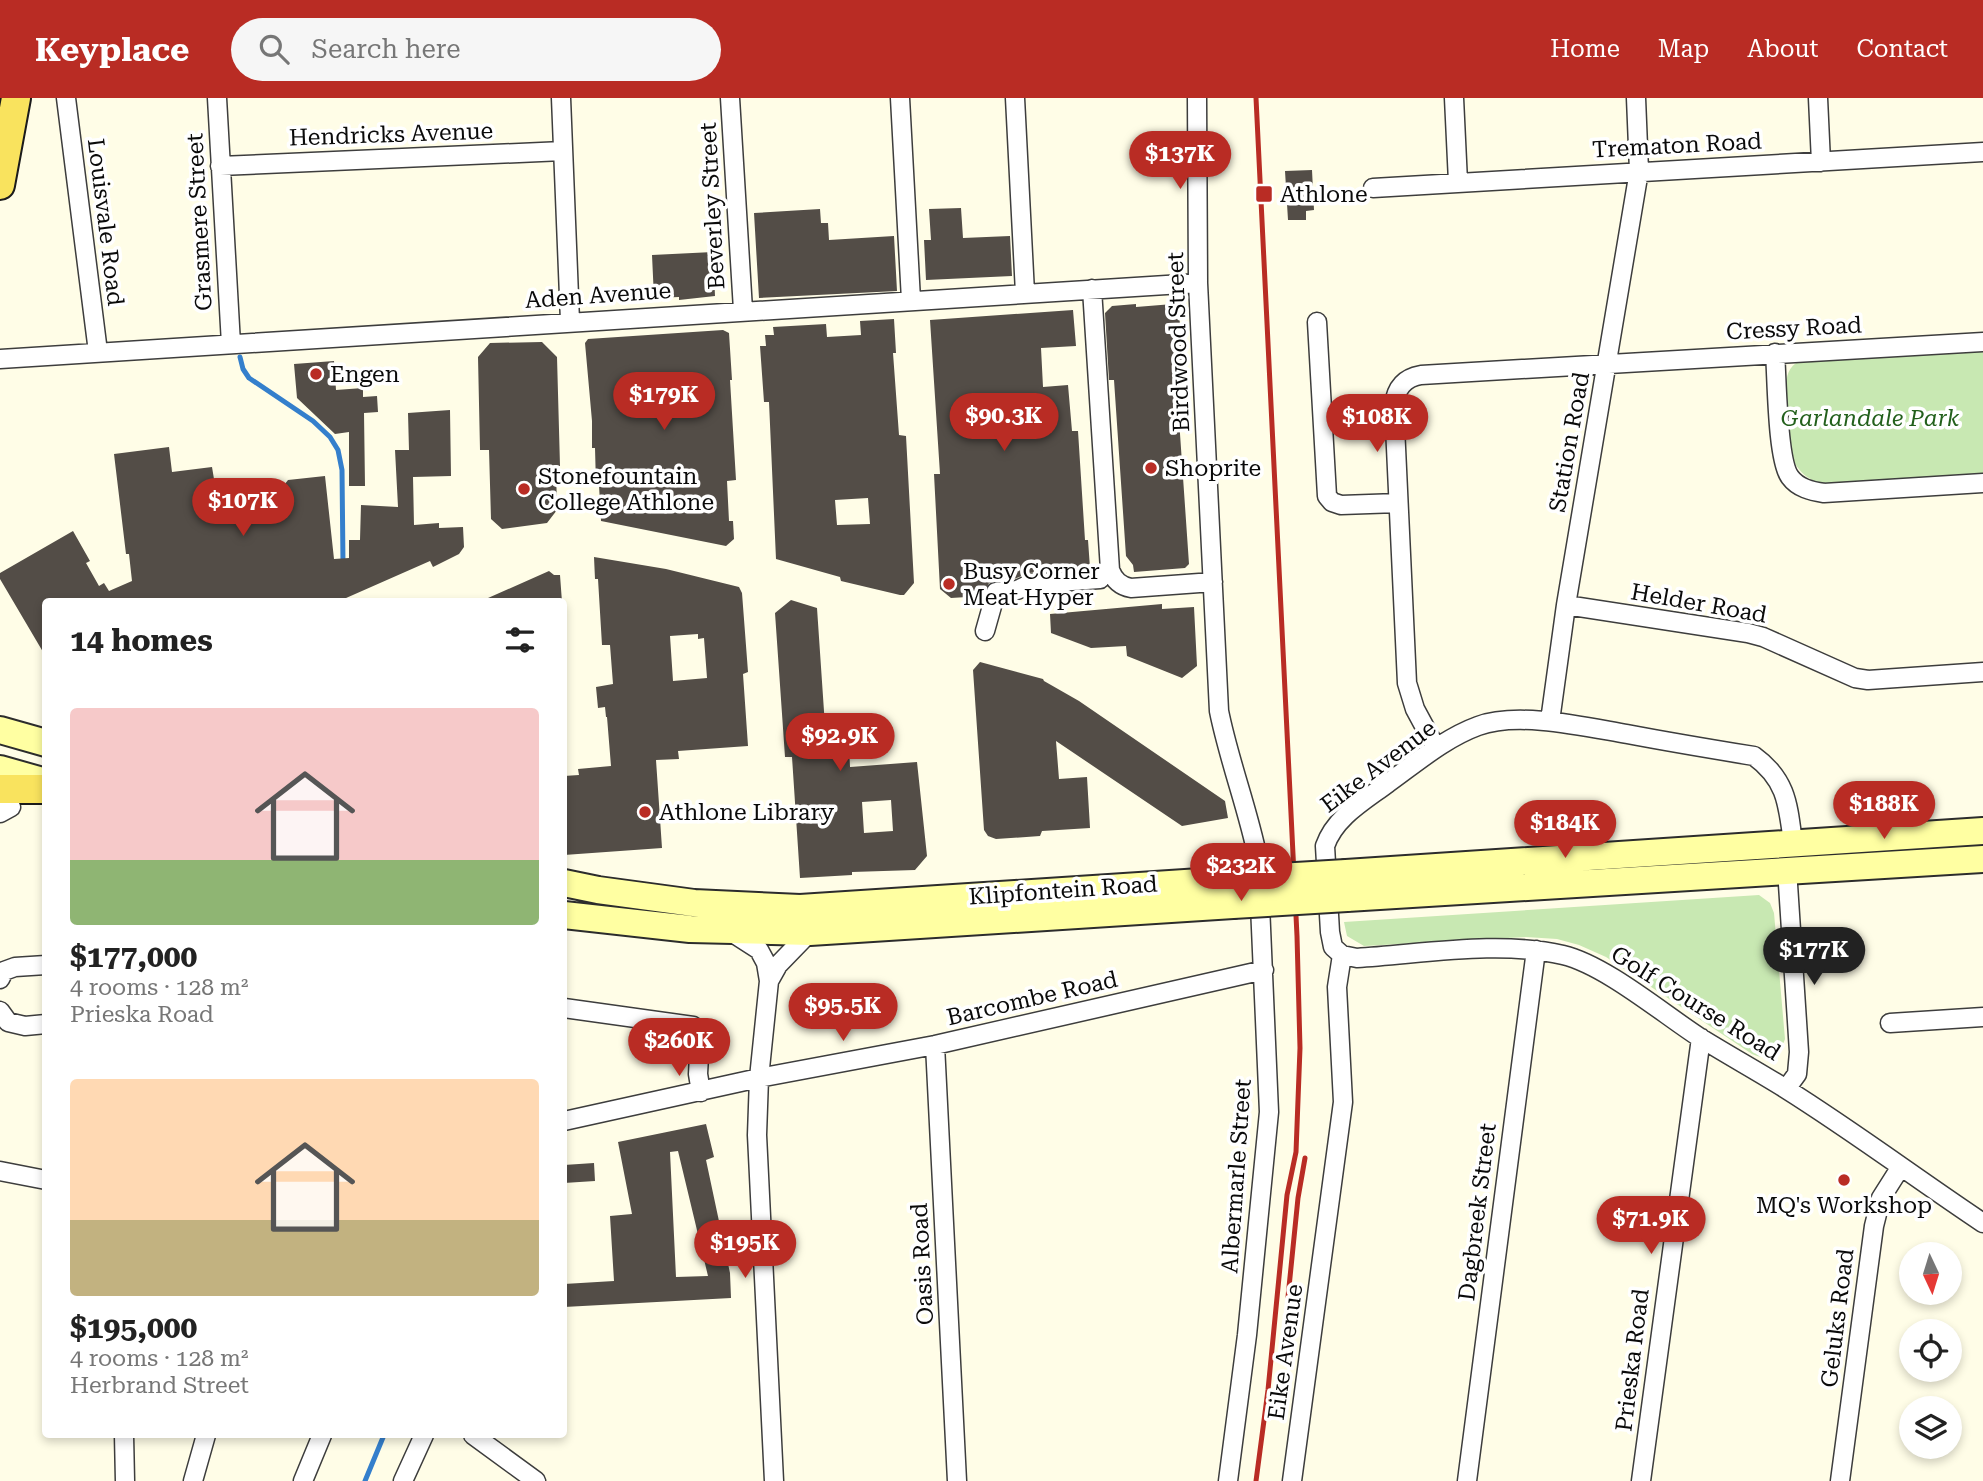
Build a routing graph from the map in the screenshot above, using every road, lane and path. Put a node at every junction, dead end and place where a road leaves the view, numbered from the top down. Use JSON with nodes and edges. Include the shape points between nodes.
{"nodes":[{"id":1,"x":16,"y":98,"type":"edge"},
{"id":2,"x":66,"y":98,"type":"edge"},
{"id":3,"x":217,"y":98,"type":"edge"},
{"id":4,"x":561,"y":98,"type":"edge"},
{"id":5,"x":730,"y":98,"type":"edge"},
{"id":6,"x":900,"y":98,"type":"edge"},
{"id":7,"x":1015,"y":98,"type":"edge"},
{"id":8,"x":1197,"y":98,"type":"edge"},
{"id":9,"x":1454,"y":98,"type":"edge"},
{"id":10,"x":1636,"y":98,"type":"edge"},
{"id":11,"x":1818,"y":98,"type":"edge"},
{"id":12,"x":563,"y":151,"type":"junction"},
{"id":13,"x":1983,"y":152,"type":"edge"},
{"id":14,"x":1821,"y":162,"type":"junction"},
{"id":15,"x":220,"y":166,"type":"junction"},
{"id":16,"x":1639,"y":171,"type":"junction"},
{"id":17,"x":1458,"y":182,"type":"junction"},
{"id":18,"x":0,"y":185,"type":"edge"},
{"id":19,"x":1373,"y":188,"type":"dead end"},
{"id":20,"x":1198,"y":283,"type":"junction"},
{"id":21,"x":1092,"y":289,"type":"junction"},
{"id":22,"x":1025,"y":293,"type":"junction"},
{"id":23,"x":911,"y":300,"type":"junction"},
{"id":24,"x":743,"y":310,"type":"junction"},
{"id":25,"x":570,"y":321,"type":"junction"},
{"id":26,"x":1317,"y":322,"type":"dead end"},
{"id":27,"x":1983,"y":342,"type":"edge"},
{"id":28,"x":231,"y":344,"type":"junction"},
{"id":29,"x":98,"y":352,"type":"junction"},
{"id":30,"x":1775,"y":353,"type":"junction"},
{"id":31,"x":0,"y":359,"type":"edge"},
{"id":32,"x":1607,"y":363,"type":"junction"},
{"id":33,"x":1983,"y":482,"type":"edge"},
{"id":34,"x":1398,"y":503,"type":"junction"},
{"id":35,"x":1107,"y":578,"type":"junction"},
{"id":36,"x":1213,"y":582,"type":"junction"},
{"id":37,"x":1566,"y":605,"type":"junction"},
{"id":38,"x":985,"y":631,"type":"dead end"},
{"id":39,"x":1983,"y":672,"type":"edge"},
{"id":40,"x":1550,"y":721,"type":"junction"},
{"id":41,"x":0,"y":730,"type":"edge"},
{"id":42,"x":42,"y":742,"type":"edge"},
{"id":43,"x":1436,"y":748,"type":"junction"},
{"id":44,"x":0,"y":769,"type":"edge"},
{"id":45,"x":42,"y":781,"type":"edge"},
{"id":46,"x":42,"y":790,"type":"edge"},
{"id":47,"x":4,"y":803,"type":"edge"},
{"id":48,"x":1983,"y":831,"type":"edge"},
{"id":49,"x":1252,"y":832,"type":"joint"},
{"id":50,"x":1793,"y":843,"type":"junction"},
{"id":51,"x":1983,"y":859,"type":"edge"},
{"id":52,"x":1787,"y":869,"type":"junction"},
{"id":53,"x":567,"y":884,"type":"edge"},
{"id":54,"x":1346,"y":886,"type":"junction"},
{"id":55,"x":1232,"y":892,"type":"junction"},
{"id":56,"x":567,"y":915,"type":"edge"},
{"id":57,"x":731,"y":932,"type":"junction"},
{"id":58,"x":810,"y":932,"type":"junction"},
{"id":59,"x":1536,"y":950,"type":"junction"},
{"id":60,"x":1342,"y":956,"type":"junction"},
{"id":61,"x":42,"y":965,"type":"edge"},
{"id":62,"x":1264,"y":970,"type":"junction"},
{"id":63,"x":0,"y":979,"type":"edge"},
{"id":64,"x":769,"y":981,"type":"junction"},
{"id":65,"x":567,"y":1008,"type":"edge"},
{"id":66,"x":0,"y":1011,"type":"edge"},
{"id":67,"x":1983,"y":1017,"type":"edge"},
{"id":68,"x":1890,"y":1023,"type":"dead end"},
{"id":69,"x":42,"y":1024,"type":"edge"},
{"id":70,"x":1701,"y":1038,"type":"junction"},
{"id":71,"x":935,"y":1045,"type":"junction"},
{"id":72,"x":759,"y":1079,"type":"junction"},
{"id":73,"x":1786,"y":1088,"type":"junction"},
{"id":74,"x":701,"y":1093,"type":"junction"},
{"id":75,"x":567,"y":1120,"type":"edge"},
{"id":76,"x":1900,"y":1168,"type":"junction"},
{"id":77,"x":0,"y":1171,"type":"edge"},
{"id":78,"x":42,"y":1179,"type":"edge"},
{"id":79,"x":1983,"y":1223,"type":"edge"},
{"id":80,"x":124,"y":1438,"type":"edge"},
{"id":81,"x":205,"y":1438,"type":"edge"},
{"id":82,"x":321,"y":1438,"type":"edge"},
{"id":83,"x":423,"y":1438,"type":"edge"},
{"id":84,"x":477,"y":1438,"type":"edge"},
{"id":85,"x":125,"y":1481,"type":"edge"},
{"id":86,"x":193,"y":1481,"type":"edge"},
{"id":87,"x":303,"y":1481,"type":"edge"},
{"id":88,"x":403,"y":1481,"type":"edge"},
{"id":89,"x":536,"y":1481,"type":"edge"},
{"id":90,"x":774,"y":1481,"type":"edge"},
{"id":91,"x":957,"y":1481,"type":"edge"},
{"id":92,"x":1228,"y":1481,"type":"edge"},
{"id":93,"x":1292,"y":1481,"type":"edge"},
{"id":94,"x":1467,"y":1481,"type":"edge"},
{"id":95,"x":1641,"y":1481,"type":"edge"},
{"id":96,"x":1840,"y":1481,"type":"edge"}],
"edges":[{"from":1,"to":18,"type":"main road"},
{"from":2,"to":29,"type":"street","name":"Louisvale Road"},
{"from":3,"to":15,"type":"street","name":"Grasmere Street"},
{"from":4,"to":12,"type":"street"},
{"from":5,"to":24,"type":"street","name":"Beverley Street"},
{"from":6,"to":23,"type":"street"},
{"from":7,"to":22,"type":"street"},
{"from":8,"to":20,"type":"street","name":"Birdwood Street"},
{"from":9,"to":17,"type":"street"},
{"from":10,"to":16,"type":"street","name":"Station Road"},
{"from":11,"to":14,"type":"street"},
{"from":12,"to":15,"type":"street","name":"Hendricks Avenue"},
{"from":12,"to":25,"type":"street"},
{"from":13,"to":14,"type":"street","name":"Trematon Road"},
{"from":14,"to":16,"type":"street","name":"Trematon Road"},
{"from":15,"to":28,"type":"street","name":"Grasmere Street"},
{"from":16,"to":17,"type":"street","name":"Trematon Road"},
{"from":16,"to":32,"type":"street","name":"Station Road"},
{"from":17,"to":19,"type":"street","name":"Trematon Road"},
{"from":20,"to":21,"type":"street","name":"Aden Avenue"},
{"from":20,"to":36,"type":"street","name":"Birdwood Street"},
{"from":21,"to":22,"type":"street","name":"Aden Avenue"},
{"from":21,"to":35,"type":"street"},
{"from":22,"to":23,"type":"street","name":"Aden Avenue"},
{"from":23,"to":24,"type":"street","name":"Aden Avenue"},
{"from":24,"to":25,"type":"street","name":"Aden Avenue"},
{"from":25,"to":28,"type":"street","name":"Aden Avenue"},
{"from":26,"to":34,"type":"street","via":[[1327,496],[1341,505]]},
{"from":27,"to":30,"type":"street","name":"Cressy Road"},
{"from":28,"to":29,"type":"street","name":"Aden Avenue"},
{"from":29,"to":31,"type":"street","name":"Aden Avenue"},
{"from":30,"to":32,"type":"street","name":"Cressy Road"},
{"from":30,"to":33,"type":"street","via":[[1783,457],[1791,478],[1801,486],[1824,494]]},
{"from":32,"to":34,"type":"street","name":"Cressy Road","via":[[1421,374],[1408,379],[1398,389],[1394,405]]},
{"from":32,"to":37,"type":"street","name":"Station Road"},
{"from":34,"to":43,"type":"street","via":[[1407,683]]},
{"from":35,"to":36,"type":"street","via":[[1131,588]]},
{"from":35,"to":38,"type":"street","via":[[1030,584],[996,592]]},
{"from":36,"to":49,"type":"street","name":"Birdwood Street","via":[[1219,711]]},
{"from":37,"to":39,"type":"street","name":"Helder Road","via":[[1763,636],[1855,678]]},
{"from":37,"to":40,"type":"street","name":"Station Road"},
{"from":40,"to":43,"type":"street","name":"Eike Avenue","via":[[1492,722]]},
{"from":40,"to":50,"type":"street","name":"Eike Avenue","via":[[1754,756],[1779,782]]},
{"from":41,"to":42,"type":"main road"},
{"from":43,"to":60,"type":"street","name":"Eike Avenue","via":[[1329,833],[1325,846],[1331,932],[1333,947]]},
{"from":44,"to":45,"type":"main road"},
{"from":46,"to":47,"type":"main road"},
{"from":48,"to":50,"type":"main road","name":"Klipfontein Road"},
{"from":49,"to":62,"type":"street","name":"Albermarle Street","via":[[1258,859]]},
{"from":50,"to":54,"type":"main road","name":"Klipfontein Road"},
{"from":51,"to":52,"type":"main road","name":"Klipfontein Road"},
{"from":52,"to":54,"type":"main road","name":"Klipfontein Road"},
{"from":52,"to":73,"type":"street","via":[[1799,1052],[1797,1074]]},
{"from":53,"to":55,"type":"main road","name":"Klipfontein Road","via":[[694,903],[800,908]]},
{"from":54,"to":55,"type":"main road","name":"Klipfontein Road","bridge":true},
{"from":55,"to":58,"type":"main road","name":"Klipfontein Road"},
{"from":56,"to":57,"type":"main road","name":"Klipfontein Road"},
{"from":57,"to":58,"type":"main road","name":"Klipfontein Road"},
{"from":57,"to":64,"type":"street","via":[[759,950]]},
{"from":58,"to":64,"type":"street"},
{"from":59,"to":60,"type":"street","name":"Golf Course Road"},
{"from":59,"to":70,"type":"street","name":"Golf Course Road","via":[[1566,956],[1602,972]]},
{"from":59,"to":94,"type":"street","name":"Dagbreek Street"},
{"from":60,"to":93,"type":"street","name":"Eike Avenue","via":[[1337,987],[1343,1102]]},
{"from":61,"to":63,"type":"street","via":[[15,967],[4,971]]},
{"from":62,"to":71,"type":"street","name":"Barcombe Road"},
{"from":62,"to":92,"type":"street","name":"Albermarle Street","via":[[1267,1151]]},
{"from":64,"to":72,"type":"street"},
{"from":65,"to":74,"type":"street","via":[[693,1026],[699,1034]]},
{"from":66,"to":69,"type":"street","via":[[8,1022]]},
{"from":67,"to":68,"type":"street"},
{"from":70,"to":73,"type":"street","name":"Golf Course Road"},
{"from":70,"to":95,"type":"street","name":"Prieska Road"},
{"from":71,"to":72,"type":"street","name":"Barcombe Road"},
{"from":71,"to":91,"type":"street","name":"Oasis Road"},
{"from":72,"to":74,"type":"street","name":"Barcombe Road"},
{"from":72,"to":90,"type":"street","via":[[758,1147]]},
{"from":73,"to":76,"type":"street","name":"Golf Course Road"},
{"from":74,"to":75,"type":"street","name":"Barcombe Road"},
{"from":76,"to":79,"type":"street","name":"Golf Course Road"},
{"from":76,"to":96,"type":"street","name":"Geluks Road","via":[[1881,1198],[1874,1226]]},
{"from":77,"to":78,"type":"street"},
{"from":80,"to":85,"type":"street"},
{"from":81,"to":86,"type":"street"},
{"from":82,"to":87,"type":"street"},
{"from":83,"to":88,"type":"street"},
{"from":84,"to":89,"type":"street"}]}
